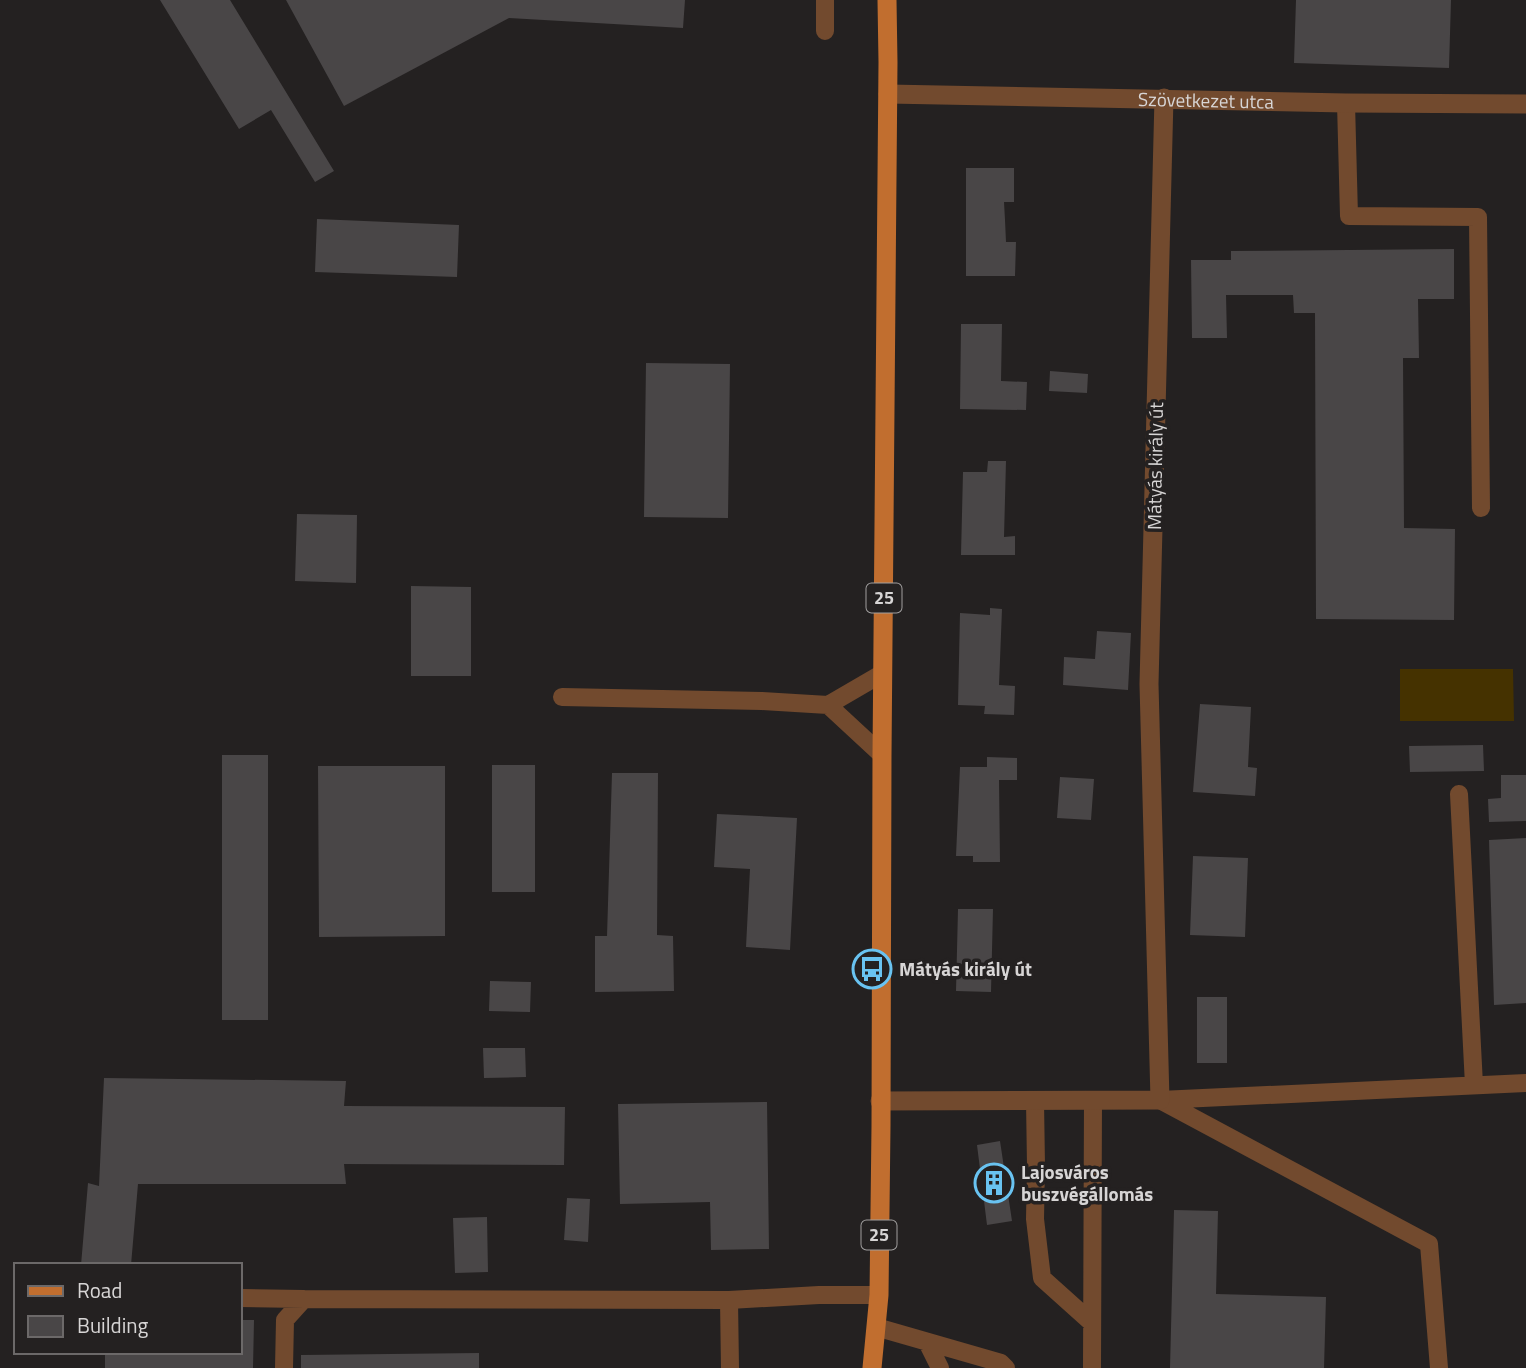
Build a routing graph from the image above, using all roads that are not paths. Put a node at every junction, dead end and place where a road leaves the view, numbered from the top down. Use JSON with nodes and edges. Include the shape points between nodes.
{"nodes":[{"id":1,"x":825,"y":0,"type":"edge"},
{"id":2,"x":887,"y":0,"type":"edge"},
{"id":3,"x":825,"y":31,"type":"dead end"},
{"id":4,"x":888,"y":94,"type":"junction"},
{"id":5,"x":1164,"y":98,"type":"junction"},
{"id":6,"x":1346,"y":103,"type":"junction"},
{"id":7,"x":1526,"y":104,"type":"edge"},
{"id":8,"x":1481,"y":508,"type":"dead end"},
{"id":9,"x":883,"y":673,"type":"junction"},
{"id":10,"x":562,"y":697,"type":"dead end"},
{"id":11,"x":828,"y":705,"type":"junction"},
{"id":12,"x":882,"y":755,"type":"junction"},
{"id":13,"x":1460,"y":794,"type":"dead end"},
{"id":14,"x":1526,"y":1083,"type":"edge"},
{"id":15,"x":1474,"y":1085,"type":"junction"},
{"id":16,"x":1093,"y":1100,"type":"junction"},
{"id":17,"x":1160,"y":1100,"type":"junction"},
{"id":18,"x":880,"y":1101,"type":"junction"},
{"id":19,"x":1035,"y":1101,"type":"junction"},
{"id":20,"x":878,"y":1295,"type":"junction"},
{"id":21,"x":242,"y":1298,"type":"edge"},
{"id":22,"x":304,"y":1299,"type":"junction"},
{"id":23,"x":729,"y":1300,"type":"junction"},
{"id":24,"x":1091,"y":1322,"type":"junction"},
{"id":25,"x":876,"y":1326,"type":"junction"},
{"id":26,"x":927,"y":1342,"type":"junction"},
{"id":27,"x":284,"y":1368,"type":"edge"},
{"id":28,"x":730,"y":1368,"type":"edge"},
{"id":29,"x":872,"y":1368,"type":"edge"},
{"id":30,"x":940,"y":1368,"type":"edge"},
{"id":31,"x":1006,"y":1368,"type":"edge"},
{"id":32,"x":1092,"y":1368,"type":"edge"},
{"id":33,"x":1438,"y":1368,"type":"edge"}],
"edges":[{"from":1,"to":3,"type":"lane"},
{"from":2,"to":4,"type":"main road","number":"25"},
{"from":4,"to":5,"type":"street","name":"Szövetkezet utca"},
{"from":4,"to":9,"type":"main road","number":"25"},
{"from":5,"to":6,"type":"street","name":"Szövetkezet utca"},
{"from":5,"to":17,"type":"street","name":"Mátyás király út","via":[[1149,684]]},
{"from":6,"to":7,"type":"street","name":"Szövetkezet utca"},
{"from":6,"to":8,"type":"lane","via":[[1349,216],[1478,216]]},
{"from":9,"to":11,"type":"lane"},
{"from":9,"to":12,"type":"main road","number":"25"},
{"from":10,"to":11,"type":"lane"},
{"from":11,"to":12,"type":"lane"},
{"from":12,"to":18,"type":"main road","number":"25"},
{"from":13,"to":15,"type":"lane"},
{"from":14,"to":15,"type":"lane"},
{"from":15,"to":17,"type":"lane"},
{"from":16,"to":17,"type":"street"},
{"from":16,"to":19,"type":"street"},
{"from":16,"to":24,"type":"lane"},
{"from":17,"to":33,"type":"lane","via":[[1429,1244]]},
{"from":18,"to":19,"type":"street"},
{"from":18,"to":20,"type":"main road","number":"25"},
{"from":19,"to":24,"type":"lane","via":[[1035,1219],[1042,1278]]},
{"from":20,"to":23,"type":"lane"},
{"from":20,"to":25,"type":"main road","number":"25"},
{"from":21,"to":22,"type":"lane"},
{"from":22,"to":23,"type":"lane"},
{"from":22,"to":27,"type":"lane","via":[[285,1320]]},
{"from":23,"to":28,"type":"lane"},
{"from":24,"to":32,"type":"lane"},
{"from":25,"to":26,"type":"lane"},
{"from":25,"to":29,"type":"main road","number":"25"},
{"from":26,"to":30,"type":"lane"},
{"from":26,"to":31,"type":"lane"}]}
